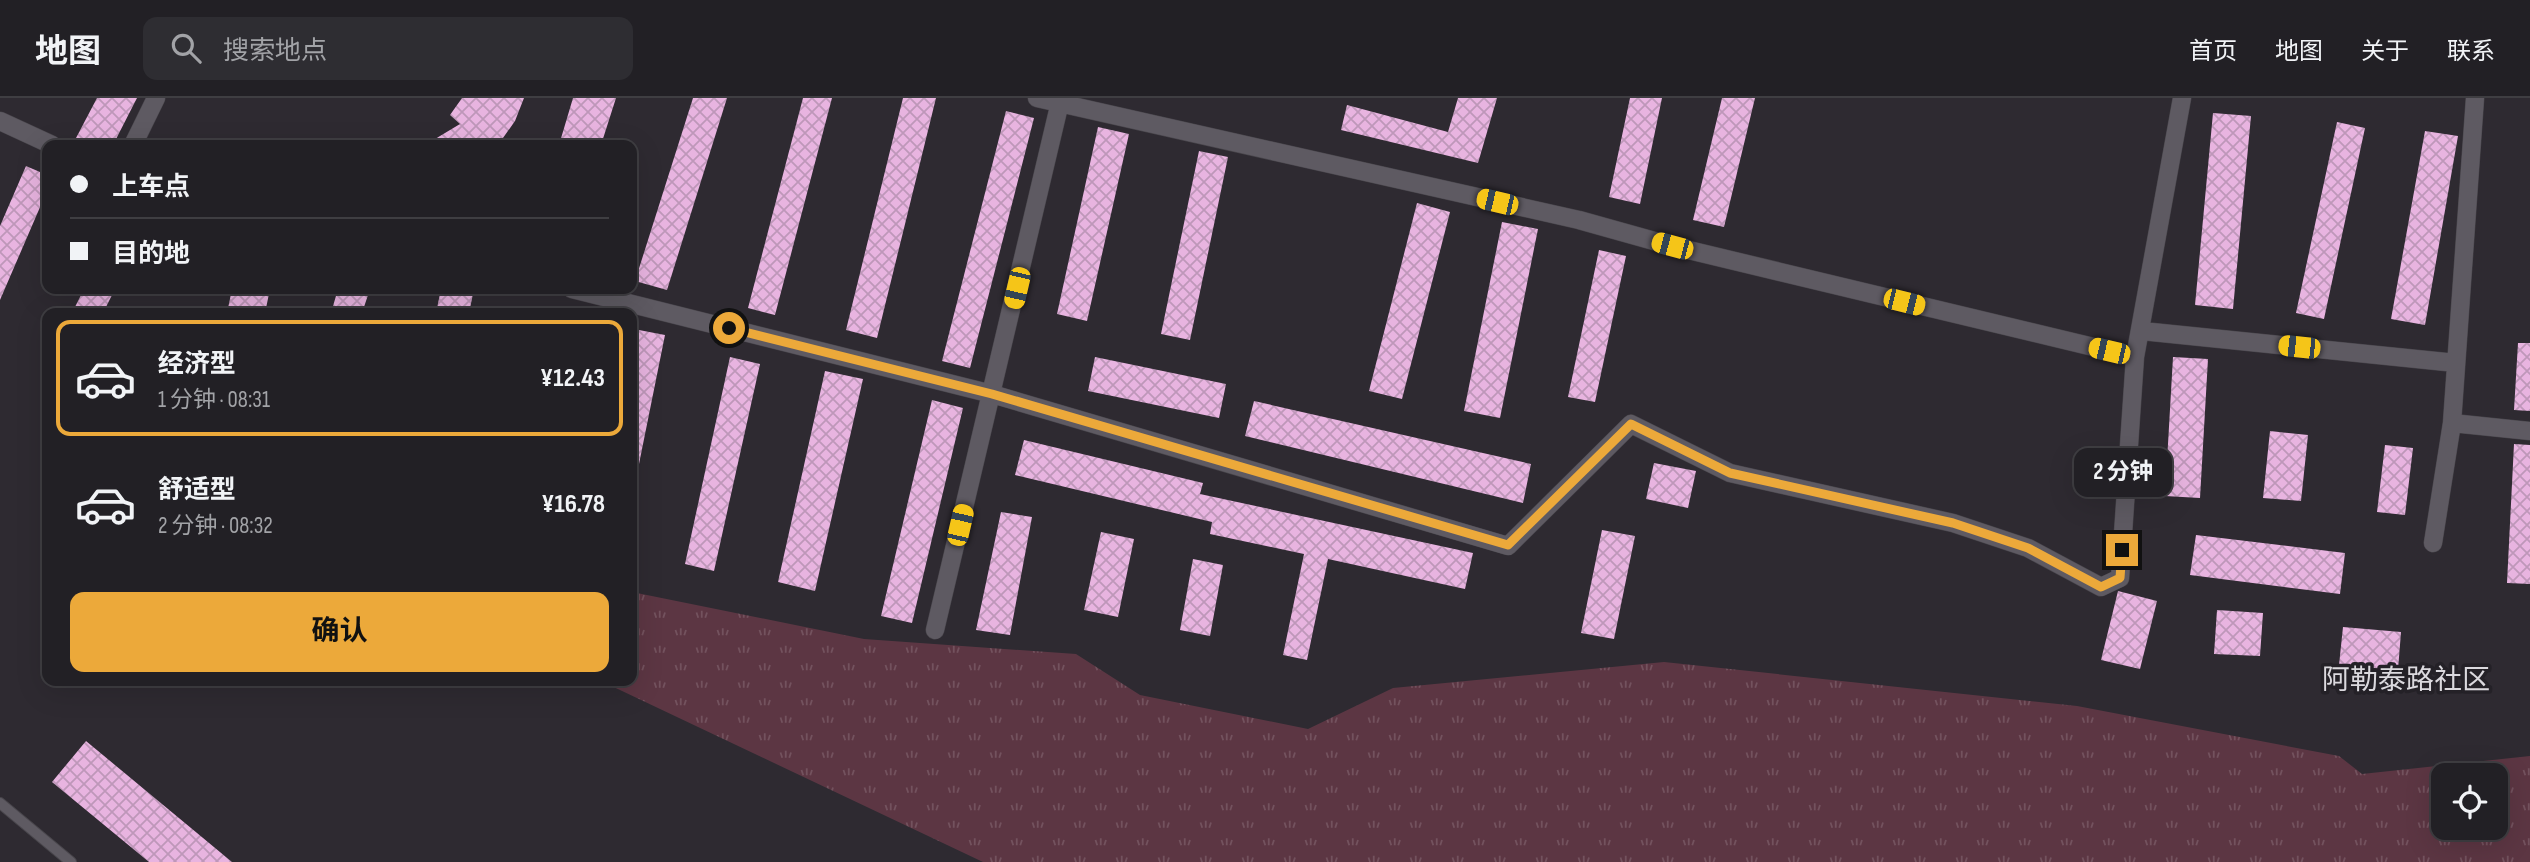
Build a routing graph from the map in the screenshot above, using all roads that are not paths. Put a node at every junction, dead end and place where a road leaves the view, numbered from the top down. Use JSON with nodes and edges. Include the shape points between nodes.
{"nodes":[{"id":1,"x":156,"y":98,"type":"edge"},
{"id":2,"x":1037,"y":98,"type":"edge"},
{"id":3,"x":2182,"y":98,"type":"edge"},
{"id":4,"x":2475,"y":98,"type":"edge"},
{"id":5,"x":1061,"y":101,"type":"edge"},
{"id":6,"x":0,"y":121,"type":"edge"},
{"id":7,"x":42,"y":140,"type":"edge"},
{"id":8,"x":135,"y":140,"type":"edge"},
{"id":9,"x":592,"y":294,"type":"edge"},
{"id":10,"x":2142,"y":331,"type":"junction"},
{"id":11,"x":2135,"y":357,"type":"junction"},
{"id":12,"x":2456,"y":363,"type":"junction"},
{"id":13,"x":992,"y":394,"type":"junction"},
{"id":14,"x":2452,"y":423,"type":"junction"},
{"id":15,"x":2530,"y":431,"type":"edge"},
{"id":16,"x":2433,"y":543,"type":"dead end"},
{"id":17,"x":935,"y":630,"type":"dead end"},
{"id":18,"x":0,"y":803,"type":"edge"},
{"id":19,"x":71,"y":862,"type":"edge"}],
"edges":[{"from":1,"to":8,"type":"street"},
{"from":2,"to":5,"type":"street"},
{"from":3,"to":10,"type":"street"},
{"from":4,"to":12,"type":"street"},
{"from":5,"to":11,"type":"street","via":[[1579,220]]},
{"from":5,"to":13,"type":"street"},
{"from":6,"to":7,"type":"street"},
{"from":9,"to":13,"type":"street"},
{"from":10,"to":11,"type":"street"},
{"from":10,"to":12,"type":"street"},
{"from":11,"to":13,"type":"street","via":[[2120,578],[2101,587],[2028,548],[1953,523],[1730,473],[1631,424],[1508,545]]},
{"from":12,"to":14,"type":"street"},
{"from":13,"to":17,"type":"street"},
{"from":14,"to":15,"type":"street"},
{"from":14,"to":16,"type":"street"},
{"from":18,"to":19,"type":"lane"}]}
